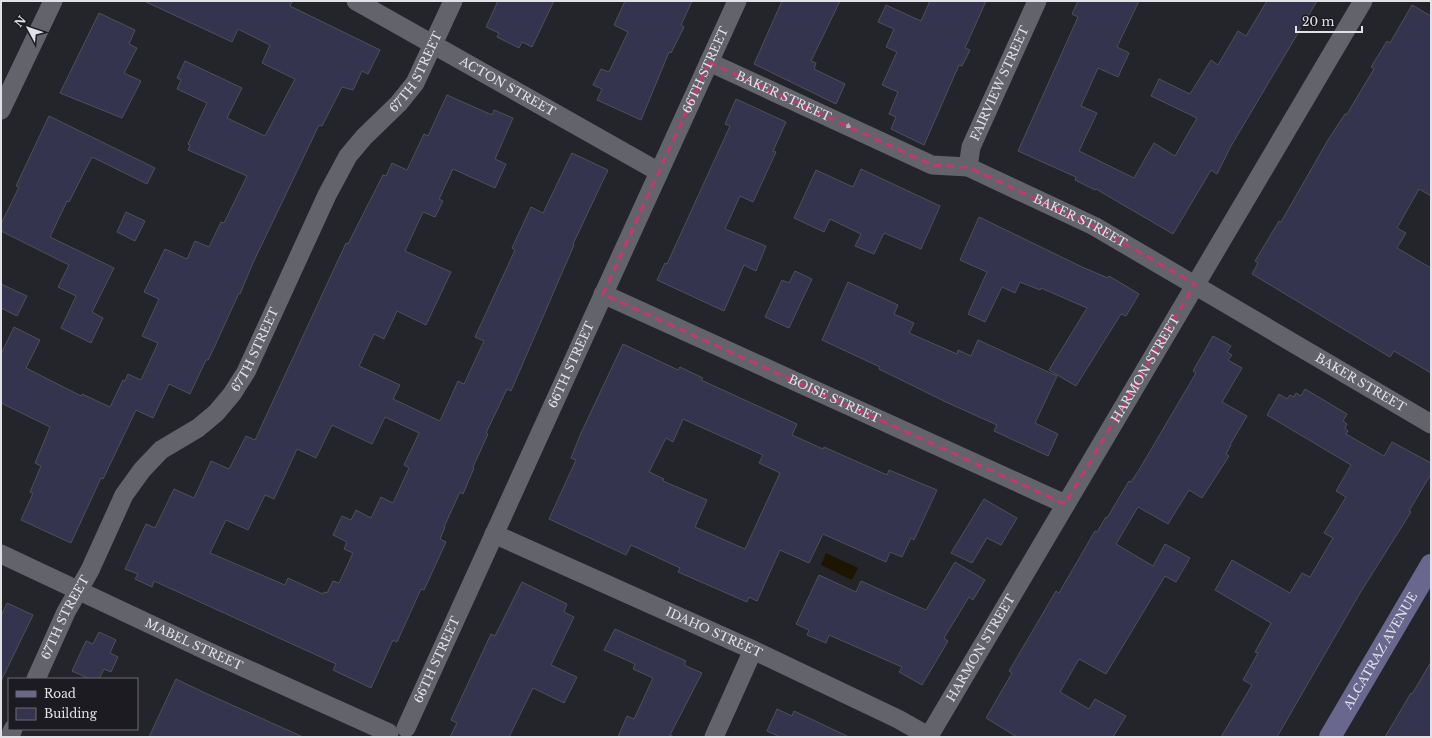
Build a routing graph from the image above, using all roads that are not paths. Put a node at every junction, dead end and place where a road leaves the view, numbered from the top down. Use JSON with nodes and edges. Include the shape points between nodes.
{"nodes":[{"id":1,"x":53,"y":1,"type":"edge"},
{"id":2,"x":356,"y":1,"type":"edge"},
{"id":3,"x":453,"y":1,"type":"edge"},
{"id":4,"x":737,"y":1,"type":"edge"},
{"id":5,"x":1037,"y":1,"type":"edge"},
{"id":6,"x":1363,"y":1,"type":"edge"},
{"id":7,"x":434,"y":44,"type":"junction"},
{"id":8,"x":709,"y":62,"type":"junction"},
{"id":9,"x":1,"y":110,"type":"edge"},
{"id":10,"x":968,"y":168,"type":"junction"},
{"id":11,"x":659,"y":172,"type":"junction"},
{"id":12,"x":1195,"y":284,"type":"junction"},
{"id":13,"x":604,"y":294,"type":"junction"},
{"id":14,"x":1431,"y":424,"type":"edge"},
{"id":15,"x":1065,"y":504,"type":"junction"},
{"id":16,"x":494,"y":534,"type":"junction"},
{"id":17,"x":1,"y":554,"type":"edge"},
{"id":18,"x":1431,"y":565,"type":"edge"},
{"id":19,"x":79,"y":591,"type":"junction"},
{"id":20,"x":753,"y":650,"type":"junction"},
{"id":21,"x":36,"y":678,"type":"edge"},
{"id":22,"x":398,"y":734,"type":"edge"},
{"id":23,"x":714,"y":737,"type":"edge"},
{"id":24,"x":929,"y":737,"type":"edge"},
{"id":25,"x":1330,"y":737,"type":"edge"}],
"edges":[{"from":1,"to":9,"type":"street"},
{"from":2,"to":7,"type":"street","name":"ACTON STREET"},
{"from":3,"to":7,"type":"street","name":"67TH STREET"},
{"from":4,"to":8,"type":"street","name":"66TH STREET"},
{"from":5,"to":10,"type":"street","name":"FAIRVIEW STREET","via":[[971,147]]},
{"from":6,"to":12,"type":"street","name":"HARMON STREET"},
{"from":7,"to":11,"type":"street","name":"ACTON STREET"},
{"from":7,"to":19,"type":"street","name":"67TH STREET","via":[[415,83],[348,156],[327,195],[246,372],[232,394],[216,413],[198,428],[161,450],[142,470],[124,495]]},
{"from":8,"to":10,"type":"street","name":"BAKER STREET","one_way":true,"via":[[932,165]]},
{"from":8,"to":11,"type":"street","name":"66TH STREET"},
{"from":10,"to":12,"type":"street","name":"BAKER STREET","via":[[1094,226]]},
{"from":11,"to":13,"type":"street","name":"66TH STREET"},
{"from":12,"to":14,"type":"street","name":"BAKER STREET"},
{"from":12,"to":15,"type":"street","name":"HARMON STREET"},
{"from":13,"to":15,"type":"street","name":"BOISE STREET"},
{"from":13,"to":16,"type":"street","name":"66TH STREET"},
{"from":15,"to":24,"type":"street","name":"HARMON STREET"},
{"from":16,"to":20,"type":"street","name":"IDAHO STREET"},
{"from":16,"to":22,"type":"street","name":"66TH STREET"},
{"from":17,"to":19,"type":"street","name":"MABEL STREET"},
{"from":18,"to":25,"type":"street","name":"ALCATRAZ AVENUE"},
{"from":19,"to":21,"type":"street","name":"67TH STREET","via":[[66,612]]},
{"from":19,"to":22,"type":"street","name":"MABEL STREET"},
{"from":20,"to":23,"type":"street"},
{"from":20,"to":24,"type":"street","name":"IDAHO STREET","via":[[898,719]]}]}
